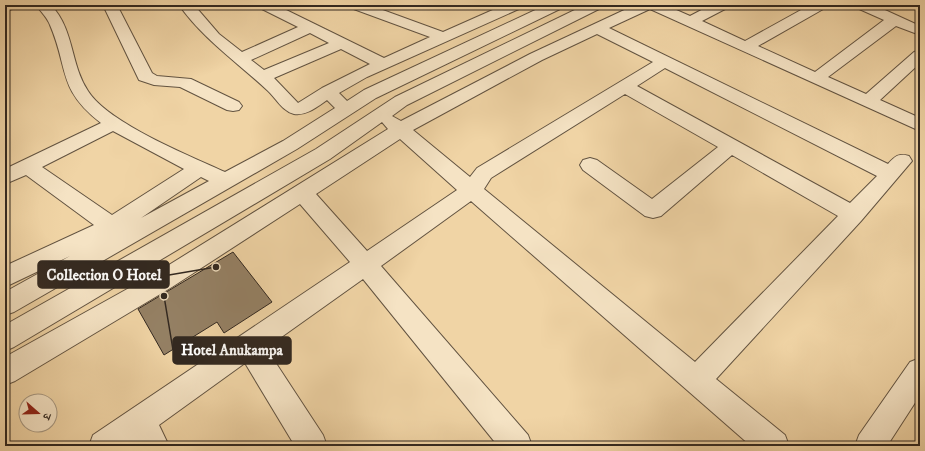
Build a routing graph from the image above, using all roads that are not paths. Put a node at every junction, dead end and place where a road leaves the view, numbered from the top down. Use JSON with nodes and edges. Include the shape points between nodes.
{"nodes":[{"id":1,"x":11,"y":5,"type":"edge"},
{"id":2,"x":43,"y":5,"type":"edge"},
{"id":3,"x":110,"y":5,"type":"edge"},
{"id":4,"x":186,"y":5,"type":"edge"},
{"id":5,"x":265,"y":5,"type":"edge"},
{"id":6,"x":356,"y":5,"type":"edge"},
{"id":7,"x":516,"y":5,"type":"edge"},
{"id":8,"x":557,"y":5,"type":"edge"},
{"id":9,"x":596,"y":5,"type":"edge"},
{"id":10,"x":646,"y":5,"type":"edge"},
{"id":11,"x":653,"y":5,"type":"edge"},
{"id":12,"x":722,"y":5,"type":"edge"},
{"id":13,"x":820,"y":5,"type":"edge"},
{"id":14,"x":862,"y":5,"type":"edge"},
{"id":15,"x":5,"y":7,"type":"edge"},
{"id":16,"x":894,"y":20,"type":"junction"},
{"id":17,"x":690,"y":22,"type":"junction"},
{"id":18,"x":309,"y":28,"type":"junction"},
{"id":19,"x":596,"y":28,"type":"junction"},
{"id":20,"x":920,"y":31,"type":"edge"},
{"id":21,"x":443,"y":37,"type":"junction"},
{"id":22,"x":340,"y":44,"type":"junction"},
{"id":23,"x":745,"y":47,"type":"junction"},
{"id":24,"x":920,"y":55,"type":"edge"},
{"id":25,"x":240,"y":59,"type":"junction"},
{"id":26,"x":664,"y":62,"type":"junction"},
{"id":27,"x":383,"y":64,"type":"junction"},
{"id":28,"x":263,"y":77,"type":"junction"},
{"id":29,"x":816,"y":79,"type":"junction"},
{"id":30,"x":624,"y":86,"type":"junction"},
{"id":31,"x":328,"y":92,"type":"junction"},
{"id":32,"x":868,"y":102,"type":"junction"},
{"id":33,"x":354,"y":104,"type":"junction"},
{"id":34,"x":232,"y":106,"type":"dead end"},
{"id":35,"x":382,"y":114,"type":"junction"},
{"id":36,"x":114,"y":123,"type":"junction"},
{"id":37,"x":920,"y":125,"type":"edge"},
{"id":38,"x":400,"y":130,"type":"junction"},
{"id":39,"x":730,"y":148,"type":"junction"},
{"id":40,"x":590,"y":165,"type":"dead end"},
{"id":41,"x":27,"y":166,"type":"junction"},
{"id":42,"x":201,"y":168,"type":"junction"},
{"id":43,"x":5,"y":177,"type":"edge"},
{"id":44,"x":226,"y":181,"type":"junction"},
{"id":45,"x":472,"y":190,"type":"junction"},
{"id":46,"x":302,"y":192,"type":"junction"},
{"id":47,"x":853,"y":215,"type":"junction"},
{"id":48,"x":119,"y":231,"type":"junction"},
{"id":49,"x":365,"y":264,"type":"junction"},
{"id":50,"x":54,"y":276,"type":"junction"},
{"id":51,"x":5,"y":277,"type":"edge"},
{"id":52,"x":5,"y":304,"type":"edge"},
{"id":53,"x":67,"y":304,"type":"junction"},
{"id":54,"x":5,"y":339,"type":"edge"},
{"id":55,"x":250,"y":345,"type":"junction"},
{"id":56,"x":5,"y":372,"type":"edge"},
{"id":57,"x":918,"y":377,"type":"edge"},
{"id":58,"x":696,"y":380,"type":"junction"},
{"id":59,"x":142,"y":420,"type":"junction"},
{"id":60,"x":104,"y":446,"type":"edge"},
{"id":61,"x":154,"y":446,"type":"edge"},
{"id":62,"x":312,"y":446,"type":"edge"},
{"id":63,"x":517,"y":446,"type":"edge"},
{"id":64,"x":774,"y":446,"type":"edge"},
{"id":65,"x":870,"y":446,"type":"edge"}],
"edges":[{"from":1,"to":15,"type":"street"},
{"from":2,"to":36,"type":"street","via":[[58,24],[80,93]]},
{"from":3,"to":34,"type":"street","via":[[145,76],[156,81],[185,83]]},
{"from":4,"to":25,"type":"street","via":[[214,37]]},
{"from":5,"to":18,"type":"street"},
{"from":6,"to":21,"type":"street"},
{"from":7,"to":21,"type":"street","via":[[479,15]]},
{"from":8,"to":33,"type":"street"},
{"from":9,"to":35,"type":"street","via":[[401,101]]},
{"from":10,"to":19,"type":"street"},
{"from":11,"to":17,"type":"street"},
{"from":12,"to":17,"type":"street"},
{"from":13,"to":23,"type":"street"},
{"from":14,"to":16,"type":"street"},
{"from":16,"to":20,"type":"street"},
{"from":16,"to":29,"type":"street"},
{"from":17,"to":23,"type":"street"},
{"from":18,"to":22,"type":"street"},
{"from":18,"to":25,"type":"street"},
{"from":19,"to":26,"type":"street"},
{"from":19,"to":38,"type":"street"},
{"from":21,"to":27,"type":"street"},
{"from":22,"to":27,"type":"street"},
{"from":22,"to":28,"type":"street"},
{"from":23,"to":29,"type":"street"},
{"from":24,"to":32,"type":"street"},
{"from":25,"to":28,"type":"street"},
{"from":26,"to":30,"type":"street"},
{"from":26,"to":47,"type":"street","via":[[897,168]]},
{"from":27,"to":31,"type":"street"},
{"from":28,"to":31,"type":"street","via":[[294,108],[303,108]]},
{"from":29,"to":32,"type":"street"},
{"from":30,"to":39,"type":"street"},
{"from":30,"to":45,"type":"street","via":[[484,173]]},
{"from":31,"to":33,"type":"street"},
{"from":32,"to":37,"type":"street"},
{"from":33,"to":35,"type":"street"},
{"from":33,"to":44,"type":"street","via":[[290,145]]},
{"from":35,"to":38,"type":"street"},
{"from":35,"to":53,"type":"street","via":[[323,154]]},
{"from":36,"to":41,"type":"street"},
{"from":36,"to":42,"type":"street","via":[[152,145]]},
{"from":38,"to":45,"type":"street"},
{"from":38,"to":46,"type":"street"},
{"from":39,"to":40,"type":"street","via":[[653,210]]},
{"from":39,"to":47,"type":"street"},
{"from":41,"to":43,"type":"street"},
{"from":41,"to":48,"type":"street"},
{"from":42,"to":44,"type":"street"},
{"from":42,"to":48,"type":"street"},
{"from":44,"to":48,"type":"street"},
{"from":45,"to":49,"type":"street"},
{"from":45,"to":58,"type":"street"},
{"from":46,"to":49,"type":"street"},
{"from":46,"to":56,"type":"street","via":[[164,280]]},
{"from":47,"to":58,"type":"street"},
{"from":48,"to":50,"type":"street"},
{"from":48,"to":51,"type":"street"},
{"from":49,"to":55,"type":"street"},
{"from":49,"to":63,"type":"street"},
{"from":50,"to":52,"type":"street"},
{"from":50,"to":53,"type":"street"},
{"from":53,"to":54,"type":"street"},
{"from":55,"to":59,"type":"street"},
{"from":55,"to":62,"type":"street"},
{"from":57,"to":65,"type":"street"},
{"from":58,"to":64,"type":"street"},
{"from":59,"to":60,"type":"street"},
{"from":59,"to":61,"type":"street"}]}
